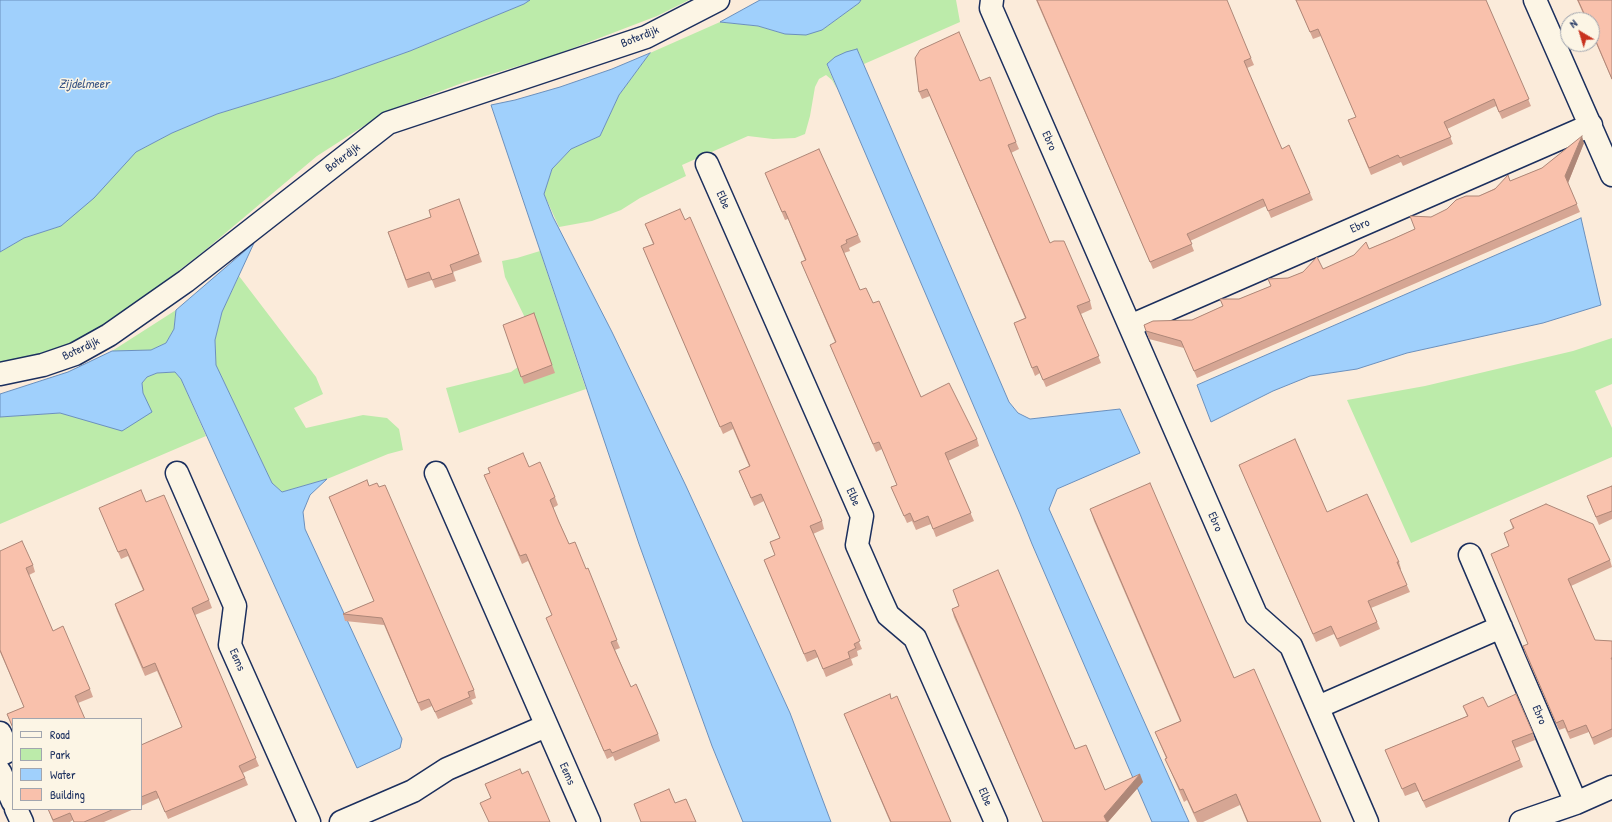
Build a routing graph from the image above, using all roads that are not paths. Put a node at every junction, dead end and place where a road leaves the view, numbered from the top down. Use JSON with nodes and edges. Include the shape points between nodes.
{"nodes":[{"id":1,"x":718,"y":0,"type":"edge"},
{"id":2,"x":992,"y":0,"type":"edge"},
{"id":3,"x":1536,"y":0,"type":"edge"},
{"id":4,"x":1591,"y":125,"type":"junction"},
{"id":5,"x":707,"y":164,"type":"dead end"},
{"id":6,"x":1612,"y":175,"type":"edge"},
{"id":7,"x":1130,"y":326,"type":"junction"},
{"id":8,"x":0,"y":374,"type":"edge"},
{"id":9,"x":177,"y":473,"type":"dead end"},
{"id":10,"x":436,"y":473,"type":"dead end"},
{"id":11,"x":1470,"y":555,"type":"dead end"},
{"id":12,"x":1501,"y":627,"type":"junction"},
{"id":13,"x":1318,"y":707,"type":"junction"},
{"id":14,"x":546,"y":726,"type":"junction"},
{"id":15,"x":0,"y":733,"type":"edge"},
{"id":16,"x":0,"y":755,"type":"edge"},
{"id":17,"x":0,"y":772,"type":"edge"},
{"id":18,"x":1612,"y":787,"type":"edge"},
{"id":19,"x":12,"y":800,"type":"edge"},
{"id":20,"x":16,"y":810,"type":"edge"},
{"id":21,"x":1572,"y":810,"type":"edge"},
{"id":22,"x":22,"y":822,"type":"edge"},
{"id":23,"x":309,"y":822,"type":"edge"},
{"id":24,"x":341,"y":822,"type":"edge"},
{"id":25,"x":588,"y":822,"type":"edge"},
{"id":26,"x":996,"y":822,"type":"edge"},
{"id":27,"x":1367,"y":822,"type":"edge"},
{"id":28,"x":1520,"y":822,"type":"edge"}],
"edges":[{"from":1,"to":8,"type":"street","name":"Boterdijk","via":[[646,37],[388,123],[186,281],[109,335],[75,354],[43,365]]},
{"from":2,"to":7,"type":"street","name":"Ebro","via":[[991,8]]},
{"from":3,"to":4,"type":"street"},
{"from":4,"to":6,"type":"street"},
{"from":4,"to":7,"type":"street","name":"Ebro"},
{"from":5,"to":26,"type":"street","name":"Elbe","via":[[862,516],[857,545],[878,593],[888,615],[915,638]]},
{"from":7,"to":13,"type":"street","name":"Ebro","via":[[1256,615],[1291,646]]},
{"from":9,"to":23,"type":"street","name":"Eems","via":[[235,606],[230,644]]},
{"from":10,"to":14,"type":"street","name":"Eems"},
{"from":11,"to":12,"type":"street","name":"Ebro"},
{"from":12,"to":13,"type":"street"},
{"from":12,"to":21,"type":"street","name":"Ebro"},
{"from":13,"to":27,"type":"street","name":"Ebro"},
{"from":14,"to":24,"type":"street","via":[[447,769],[412,791]]},
{"from":14,"to":25,"type":"street","name":"Eems"},
{"from":15,"to":16,"type":"street","via":[[8,751]]},
{"from":17,"to":19,"type":"street"},
{"from":18,"to":21,"type":"street"},
{"from":20,"to":22,"type":"street"},
{"from":21,"to":28,"type":"street"}]}
